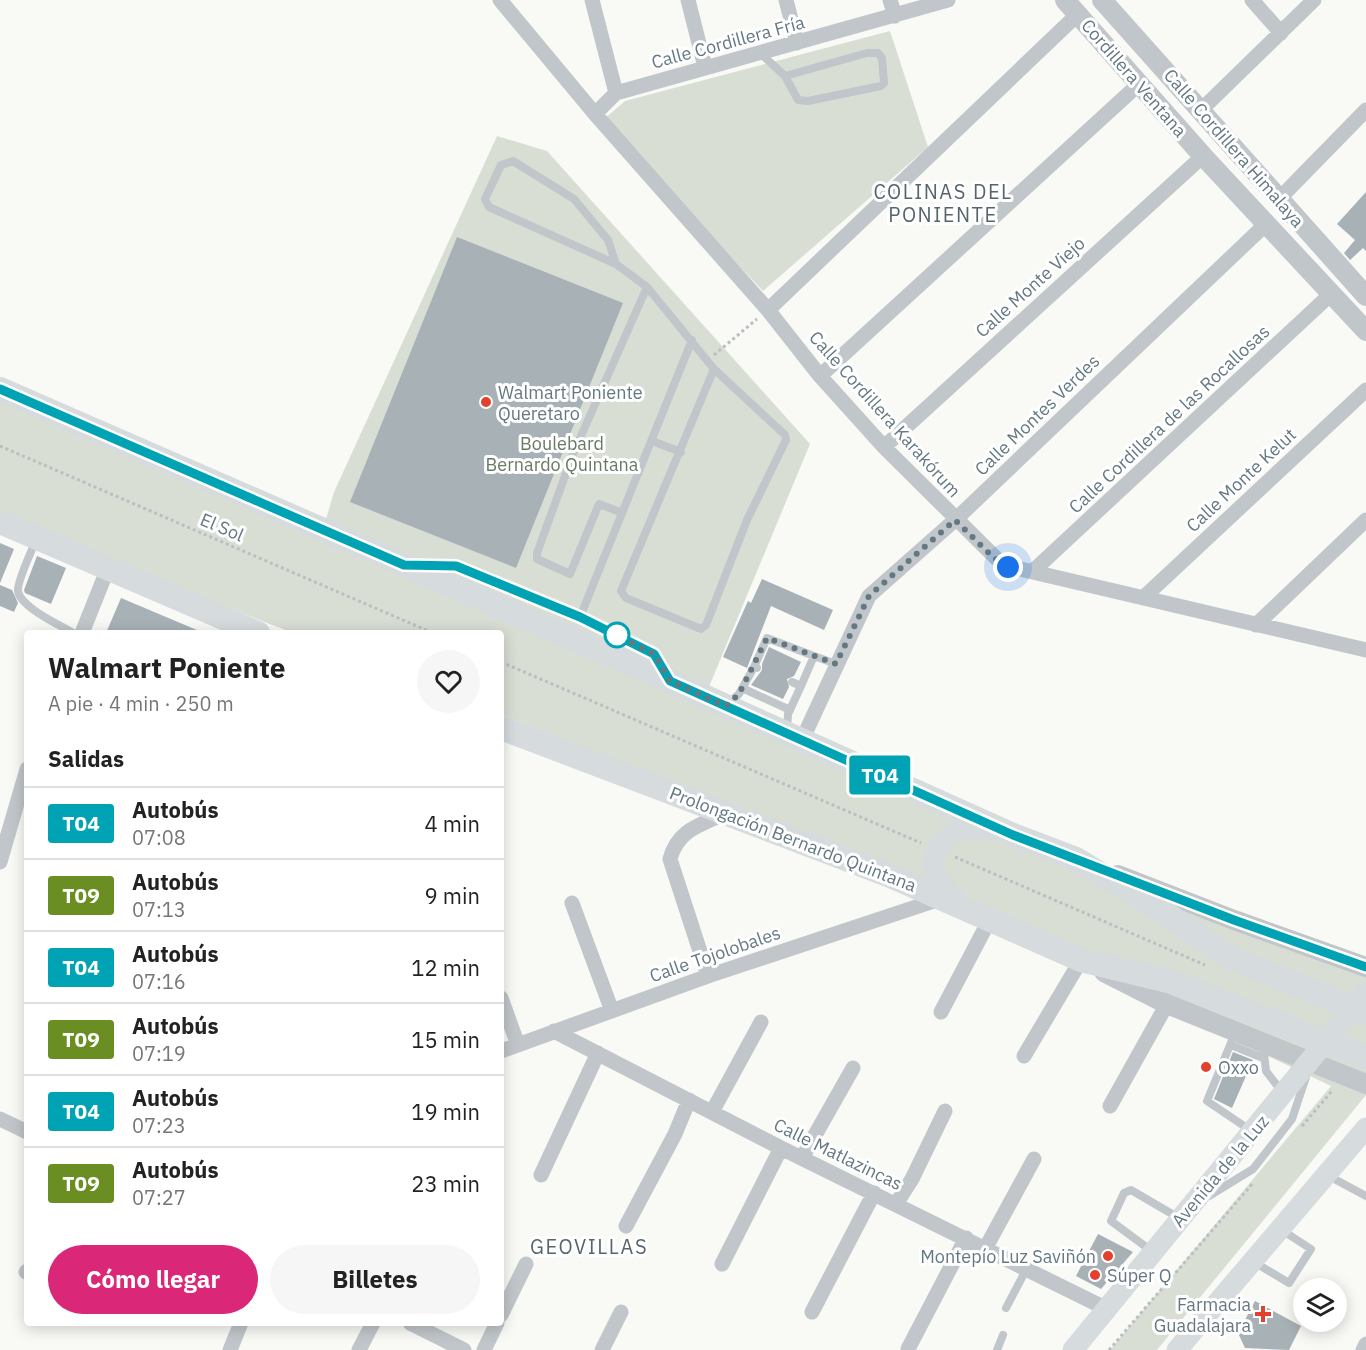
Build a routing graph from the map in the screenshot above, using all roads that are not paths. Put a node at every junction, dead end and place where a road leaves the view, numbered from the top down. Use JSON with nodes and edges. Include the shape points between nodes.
{"nodes":[{"id":1,"x":500,"y":0,"type":"edge"},
{"id":2,"x":592,"y":0,"type":"edge"},
{"id":3,"x":688,"y":0,"type":"edge"},
{"id":4,"x":786,"y":0,"type":"edge"},
{"id":5,"x":890,"y":0,"type":"edge"},
{"id":6,"x":948,"y":0,"type":"edge"},
{"id":7,"x":1102,"y":0,"type":"edge"},
{"id":8,"x":1252,"y":0,"type":"edge"},
{"id":9,"x":1314,"y":0,"type":"edge"},
{"id":10,"x":1072,"y":7,"type":"edge"},
{"id":11,"x":895,"y":16,"type":"junction"},
{"id":12,"x":1281,"y":33,"type":"junction"},
{"id":13,"x":797,"y":44,"type":"junction"},
{"id":14,"x":760,"y":53,"type":"junction"},
{"id":15,"x":705,"y":67,"type":"junction"},
{"id":16,"x":785,"y":76,"type":"junction"},
{"id":17,"x":1139,"y":84,"type":"junction"},
{"id":18,"x":616,"y":93,"type":"junction"},
{"id":19,"x":1201,"y":110,"type":"junction"},
{"id":20,"x":1366,"y":110,"type":"edge"},
{"id":21,"x":596,"y":114,"type":"junction"},
{"id":22,"x":1203,"y":156,"type":"junction"},
{"id":23,"x":1278,"y":200,"type":"junction"},
{"id":24,"x":1266,"y":224,"type":"junction"},
{"id":25,"x":616,"y":264,"type":"junction"},
{"id":26,"x":647,"y":287,"type":"junction"},
{"id":27,"x":1331,"y":294,"type":"junction"},
{"id":28,"x":1366,"y":296,"type":"edge"},
{"id":29,"x":768,"y":310,"type":"junction"},
{"id":30,"x":1366,"y":331,"type":"edge"},
{"id":31,"x":692,"y":340,"type":"junction"},
{"id":32,"x":714,"y":369,"type":"junction"},
{"id":33,"x":820,"y":375,"type":"junction"},
{"id":34,"x":0,"y":389,"type":"edge"},
{"id":35,"x":1366,"y":390,"type":"edge"},
{"id":36,"x":652,"y":441,"type":"junction"},
{"id":37,"x":884,"y":447,"type":"junction"},
{"id":38,"x":681,"y":452,"type":"junction"},
{"id":39,"x":620,"y":512,"type":"junction"},
{"id":40,"x":955,"y":520,"type":"junction"},
{"id":41,"x":1366,"y":520,"type":"edge"},
{"id":42,"x":0,"y":522,"type":"edge"},
{"id":43,"x":36,"y":537,"type":"junction"},
{"id":44,"x":404,"y":565,"type":"junction"},
{"id":45,"x":108,"y":568,"type":"junction"},
{"id":46,"x":1032,"y":572,"type":"junction"},
{"id":47,"x":1143,"y":598,"type":"junction"},
{"id":48,"x":580,"y":617,"type":"junction"},
{"id":49,"x":1256,"y":625,"type":"junction"},
{"id":50,"x":68,"y":630,"type":"edge"},
{"id":51,"x":83,"y":630,"type":"edge"},
{"id":52,"x":251,"y":630,"type":"edge"},
{"id":53,"x":1365,"y":649,"type":"edge"},
{"id":54,"x":814,"y":656,"type":"junction"},
{"id":55,"x":836,"y":664,"type":"junction"},
{"id":56,"x":670,"y":681,"type":"junction"},
{"id":57,"x":792,"y":682,"type":"dead end"},
{"id":58,"x":801,"y":686,"type":"junction"},
{"id":59,"x":734,"y":697,"type":"junction"},
{"id":60,"x":793,"y":728,"type":"junction"},
{"id":61,"x":504,"y":729,"type":"edge"},
{"id":62,"x":24,"y":779,"type":"edge"},
{"id":63,"x":726,"y":813,"type":"junction"},
{"id":64,"x":1013,"y":835,"type":"junction"},
{"id":65,"x":1076,"y":859,"type":"junction"},
{"id":66,"x":0,"y":862,"type":"edge"},
{"id":67,"x":952,"y":902,"type":"junction"},
{"id":68,"x":572,"y":903,"type":"dead end"},
{"id":69,"x":990,"y":919,"type":"junction"},
{"id":70,"x":1081,"y":960,"type":"junction"},
{"id":71,"x":1366,"y":967,"type":"edge"},
{"id":72,"x":708,"y":976,"type":"junction"},
{"id":73,"x":1167,"y":1004,"type":"junction"},
{"id":74,"x":1362,"y":1004,"type":"edge"},
{"id":75,"x":504,"y":1006,"type":"edge"},
{"id":76,"x":612,"y":1011,"type":"junction"},
{"id":77,"x":941,"y":1012,"type":"dead end"},
{"id":78,"x":761,"y":1022,"type":"dead end"},
{"id":79,"x":554,"y":1030,"type":"junction"},
{"id":80,"x":1233,"y":1038,"type":"junction"},
{"id":81,"x":1327,"y":1041,"type":"junction"},
{"id":82,"x":518,"y":1045,"type":"junction"},
{"id":83,"x":504,"y":1050,"type":"edge"},
{"id":84,"x":1263,"y":1050,"type":"junction"},
{"id":85,"x":598,"y":1053,"type":"junction"},
{"id":86,"x":1024,"y":1056,"type":"dead end"},
{"id":87,"x":1366,"y":1057,"type":"edge"},
{"id":88,"x":1311,"y":1061,"type":"junction"},
{"id":89,"x":853,"y":1068,"type":"dead end"},
{"id":90,"x":1366,"y":1084,"type":"edge"},
{"id":91,"x":1284,"y":1094,"type":"junction"},
{"id":92,"x":689,"y":1100,"type":"junction"},
{"id":93,"x":1110,"y":1106,"type":"dead end"},
{"id":94,"x":945,"y":1111,"type":"dead end"},
{"id":95,"x":712,"y":1112,"type":"junction"},
{"id":96,"x":24,"y":1118,"type":"edge"},
{"id":97,"x":5,"y":1121,"type":"edge"},
{"id":98,"x":24,"y":1130,"type":"edge"},
{"id":99,"x":1253,"y":1132,"type":"junction"},
{"id":100,"x":1364,"y":1132,"type":"edge"},
{"id":101,"x":781,"y":1148,"type":"junction"},
{"id":102,"x":802,"y":1158,"type":"junction"},
{"id":103,"x":1034,"y":1159,"type":"dead end"},
{"id":104,"x":1326,"y":1174,"type":"junction"},
{"id":105,"x":541,"y":1176,"type":"dead end"},
{"id":106,"x":874,"y":1192,"type":"junction"},
{"id":107,"x":1366,"y":1196,"type":"edge"},
{"id":108,"x":896,"y":1204,"type":"junction"},
{"id":109,"x":1186,"y":1213,"type":"junction"},
{"id":110,"x":626,"y":1226,"type":"dead end"},
{"id":111,"x":1280,"y":1229,"type":"junction"},
{"id":112,"x":966,"y":1238,"type":"junction"},
{"id":113,"x":985,"y":1249,"type":"junction"},
{"id":114,"x":1153,"y":1252,"type":"junction"},
{"id":115,"x":1252,"y":1261,"type":"junction"},
{"id":116,"x":526,"y":1264,"type":"dead end"},
{"id":117,"x":722,"y":1264,"type":"dead end"},
{"id":118,"x":1026,"y":1270,"type":"junction"},
{"id":119,"x":1006,"y":1308,"type":"dead end"},
{"id":120,"x":504,"y":1309,"type":"edge"},
{"id":121,"x":1107,"y":1309,"type":"junction"},
{"id":122,"x":621,"y":1312,"type":"dead end"},
{"id":123,"x":812,"y":1312,"type":"dead end"},
{"id":124,"x":241,"y":1326,"type":"edge"},
{"id":125,"x":371,"y":1326,"type":"edge"},
{"id":126,"x":416,"y":1326,"type":"edge"},
{"id":127,"x":496,"y":1326,"type":"edge"},
{"id":128,"x":1003,"y":1335,"type":"dead end"},
{"id":129,"x":1366,"y":1344,"type":"edge"},
{"id":130,"x":908,"y":1349,"type":"edge"},
{"id":131,"x":230,"y":1350,"type":"edge"},
{"id":132,"x":359,"y":1350,"type":"edge"},
{"id":133,"x":464,"y":1350,"type":"edge"},
{"id":134,"x":484,"y":1350,"type":"edge"},
{"id":135,"x":602,"y":1350,"type":"edge"},
{"id":136,"x":997,"y":1350,"type":"edge"},
{"id":137,"x":1073,"y":1350,"type":"edge"},
{"id":138,"x":1179,"y":1350,"type":"edge"},
{"id":139,"x":1363,"y":1350,"type":"edge"}],
"edges":[{"from":1,"to":21,"type":"street","name":"Calle Cordillera Karakórum"},
{"from":2,"to":18,"type":"street"},
{"from":3,"to":15,"type":"street"},
{"from":4,"to":13,"type":"street"},
{"from":5,"to":11,"type":"street"},
{"from":6,"to":11,"type":"street","name":"Calle Cordillera Fría"},
{"from":7,"to":19,"type":"street","name":"Calle Cordillera Himalaya"},
{"from":8,"to":12,"type":"street"},
{"from":9,"to":12,"type":"street"},
{"from":10,"to":17,"type":"street","name":"Cordillera Ventana"},
{"from":10,"to":29,"type":"street"},
{"from":11,"to":13,"type":"street","name":"Calle Cordillera Fría"},
{"from":12,"to":19,"type":"street"},
{"from":13,"to":14,"type":"street","name":"Calle Cordillera Fría"},
{"from":14,"to":15,"type":"street","name":"Calle Cordillera Fría"},
{"from":14,"to":16,"type":"lane"},
{"from":15,"to":18,"type":"street","name":"Calle Cordillera Fría"},
{"from":16,"to":16,"type":"lane","via":[[798,100],[808,101],[884,83],[878,53]]},
{"from":17,"to":22,"type":"street","name":"Cordillera Ventana"},
{"from":17,"to":33,"type":"street"},
{"from":18,"to":21,"type":"street"},
{"from":19,"to":23,"type":"street","name":"Calle Cordillera Himalaya"},
{"from":20,"to":23,"type":"street"},
{"from":21,"to":29,"type":"street","name":"Calle Cordillera Karakórum"},
{"from":22,"to":24,"type":"street","name":"Calle Cordillera Himalaya"},
{"from":22,"to":37,"type":"street","name":"Calle Monte Viejo"},
{"from":23,"to":28,"type":"street","name":"Calle Cordillera Himalaya"},
{"from":24,"to":27,"type":"street","name":"Calle Cordillera Himalaya"},
{"from":24,"to":40,"type":"street","name":"Calle Montes Verdes"},
{"from":25,"to":25,"type":"lane","via":[[608,240],[574,199],[513,161],[501,165],[484,199],[489,207]]},
{"from":25,"to":26,"type":"lane"},
{"from":26,"to":31,"type":"lane"},
{"from":26,"to":39,"type":"lane","via":[[573,454],[537,559],[570,574],[599,504]]},
{"from":27,"to":30,"type":"street","name":"Calle Cordillera Himalaya"},
{"from":27,"to":46,"type":"street","name":"Calle Cordillera de las Rocallosas"},
{"from":29,"to":33,"type":"street","name":"Calle Cordillera Karakórum"},
{"from":31,"to":32,"type":"lane"},
{"from":31,"to":36,"type":"lane"},
{"from":32,"to":38,"type":"lane"},
{"from":32,"to":38,"type":"lane","via":[[780,428],[786,440],[762,486],[702,629],[622,595],[621,591]]},
{"from":33,"to":37,"type":"street","name":"Calle Cordillera Karakórum"},
{"from":34,"to":44,"type":"main road"},
{"from":35,"to":47,"type":"street","name":"Calle Monte Kelut"},
{"from":36,"to":38,"type":"lane"},
{"from":36,"to":39,"type":"lane"},
{"from":37,"to":40,"type":"street","name":"Calle Cordillera Karakórum"},
{"from":39,"to":48,"type":"lane"},
{"from":40,"to":46,"type":"street","name":"Calle Cordillera Karakórum","via":[[1003,565]]},
{"from":40,"to":55,"type":"street","name":"Calle Montes Verdes","via":[[869,596]]},
{"from":41,"to":49,"type":"street"},
{"from":42,"to":43,"type":"main road"},
{"from":43,"to":45,"type":"main road"},
{"from":43,"to":50,"type":"lane","via":[[18,590],[27,605]]},
{"from":44,"to":48,"type":"lane","via":[[456,566]]},
{"from":44,"to":56,"type":"main road"},
{"from":45,"to":51,"type":"street"},
{"from":45,"to":52,"type":"main road"},
{"from":46,"to":47,"type":"street","name":"Calle Cordillera Karakórum"},
{"from":47,"to":49,"type":"street","name":"Calle Cordillera Karakórum"},
{"from":48,"to":56,"type":"lane","via":[[654,654]]},
{"from":49,"to":53,"type":"street","name":"Calle Cordillera Karakórum"},
{"from":54,"to":55,"type":"lane"},
{"from":54,"to":58,"type":"lane"},
{"from":54,"to":59,"type":"lane","via":[[767,638],[756,668]]},
{"from":55,"to":60,"type":"street","name":"Calle Montes Verdes"},
{"from":56,"to":59,"type":"main road"},
{"from":57,"to":58,"type":"lane"},
{"from":58,"to":60,"type":"lane"},
{"from":59,"to":60,"type":"main road"},
{"from":60,"to":64,"type":"main road"},
{"from":61,"to":63,"type":"main road","name":"Prolongación Bernardo Quintana"},
{"from":62,"to":66,"type":"street"},
{"from":63,"to":67,"type":"main road","name":"Prolongación Bernardo Quintana"},
{"from":63,"to":72,"type":"street","via":[[683,833],[670,859]]},
{"from":64,"to":65,"type":"main road"},
{"from":64,"to":67,"type":"main road","via":[[968,828],[955,832],[936,849],[933,864]]},
{"from":65,"to":71,"type":"street"},
{"from":65,"to":74,"type":"main road","via":[[1233,959]]},
{"from":67,"to":69,"type":"main road","name":"Prolongación Bernardo Quintana"},
{"from":67,"to":72,"type":"street","name":"Calle Tojolobales"},
{"from":68,"to":76,"type":"street"},
{"from":69,"to":70,"type":"main road","name":"Prolongación Bernardo Quintana"},
{"from":69,"to":77,"type":"street"},
{"from":70,"to":73,"type":"street","name":"Prolongación Bernardo Quintana"},
{"from":70,"to":81,"type":"main road","name":"Prolongación Bernardo Quintana","via":[[1173,982]]},
{"from":70,"to":86,"type":"street"},
{"from":72,"to":76,"type":"street","name":"Calle Tojolobales"},
{"from":73,"to":80,"type":"street","name":"Prolongación Bernardo Quintana"},
{"from":73,"to":93,"type":"street"},
{"from":74,"to":81,"type":"main road","name":"Avenida de la Luz"},
{"from":75,"to":82,"type":"street"},
{"from":76,"to":79,"type":"street","name":"Calle Tojolobales"},
{"from":78,"to":95,"type":"street"},
{"from":79,"to":82,"type":"street","name":"Calle Tojolobales"},
{"from":79,"to":85,"type":"street","name":"Calle Matlazincas"},
{"from":80,"to":84,"type":"street","name":"Prolongación Bernardo Quintana"},
{"from":80,"to":99,"type":"lane","via":[[1207,1101]]},
{"from":81,"to":87,"type":"main road","name":"Prolongación Bernardo Quintana"},
{"from":81,"to":88,"type":"main road","name":"Avenida de la Luz"},
{"from":82,"to":83,"type":"street","name":"Calle Tojolobales"},
{"from":84,"to":88,"type":"street","name":"Prolongación Bernardo Quintana"},
{"from":84,"to":91,"type":"lane","via":[[1266,1071]]},
{"from":85,"to":92,"type":"street","name":"Calle Matlazincas"},
{"from":85,"to":105,"type":"street"},
{"from":88,"to":90,"type":"street","name":"Prolongación Bernardo Quintana"},
{"from":88,"to":91,"type":"main road","name":"Avenida de la Luz"},
{"from":88,"to":109,"type":"lane","via":[[1292,1119],[1253,1169]]},
{"from":89,"to":102,"type":"street"},
{"from":91,"to":99,"type":"main road","name":"Avenida de la Luz"},
{"from":92,"to":95,"type":"street","name":"Calle Matlazincas"},
{"from":92,"to":110,"type":"street"},
{"from":94,"to":108,"type":"street"},
{"from":95,"to":101,"type":"street","name":"Calle Matlazincas"},
{"from":96,"to":97,"type":"street"},
{"from":97,"to":98,"type":"street"},
{"from":99,"to":109,"type":"main road","name":"Avenida de la Luz"},
{"from":100,"to":104,"type":"main road"},
{"from":101,"to":102,"type":"street","name":"Calle Matlazincas"},
{"from":101,"to":117,"type":"street"},
{"from":102,"to":106,"type":"street","name":"Calle Matlazincas"},
{"from":103,"to":113,"type":"street"},
{"from":104,"to":107,"type":"lane"},
{"from":104,"to":111,"type":"main road"},
{"from":106,"to":108,"type":"street","name":"Calle Matlazincas"},
{"from":106,"to":123,"type":"street"},
{"from":108,"to":112,"type":"street","name":"Calle Matlazincas"},
{"from":109,"to":114,"type":"main road","name":"Avenida de la Luz"},
{"from":109,"to":114,"type":"lane","via":[[1131,1190],[1124,1193],[1111,1221]]},
{"from":111,"to":115,"type":"main road"},
{"from":111,"to":115,"type":"lane","via":[[1311,1250],[1289,1282]]},
{"from":112,"to":113,"type":"street","name":"Calle Matlazincas"},
{"from":112,"to":130,"type":"street"},
{"from":113,"to":118,"type":"street","name":"Calle Matlazincas"},
{"from":114,"to":121,"type":"main road","name":"Avenida de la Luz"},
{"from":115,"to":138,"type":"main road"},
{"from":116,"to":120,"type":"street"},
{"from":118,"to":119,"type":"lane"},
{"from":118,"to":121,"type":"street","name":"Calle Matlazincas"},
{"from":121,"to":137,"type":"main road","name":"Avenida de la Luz"},
{"from":122,"to":135,"type":"street"},
{"from":124,"to":131,"type":"street"},
{"from":125,"to":132,"type":"street"},
{"from":126,"to":133,"type":"street"},
{"from":127,"to":134,"type":"street"},
{"from":128,"to":136,"type":"lane"},
{"from":129,"to":139,"type":"street"}]}
